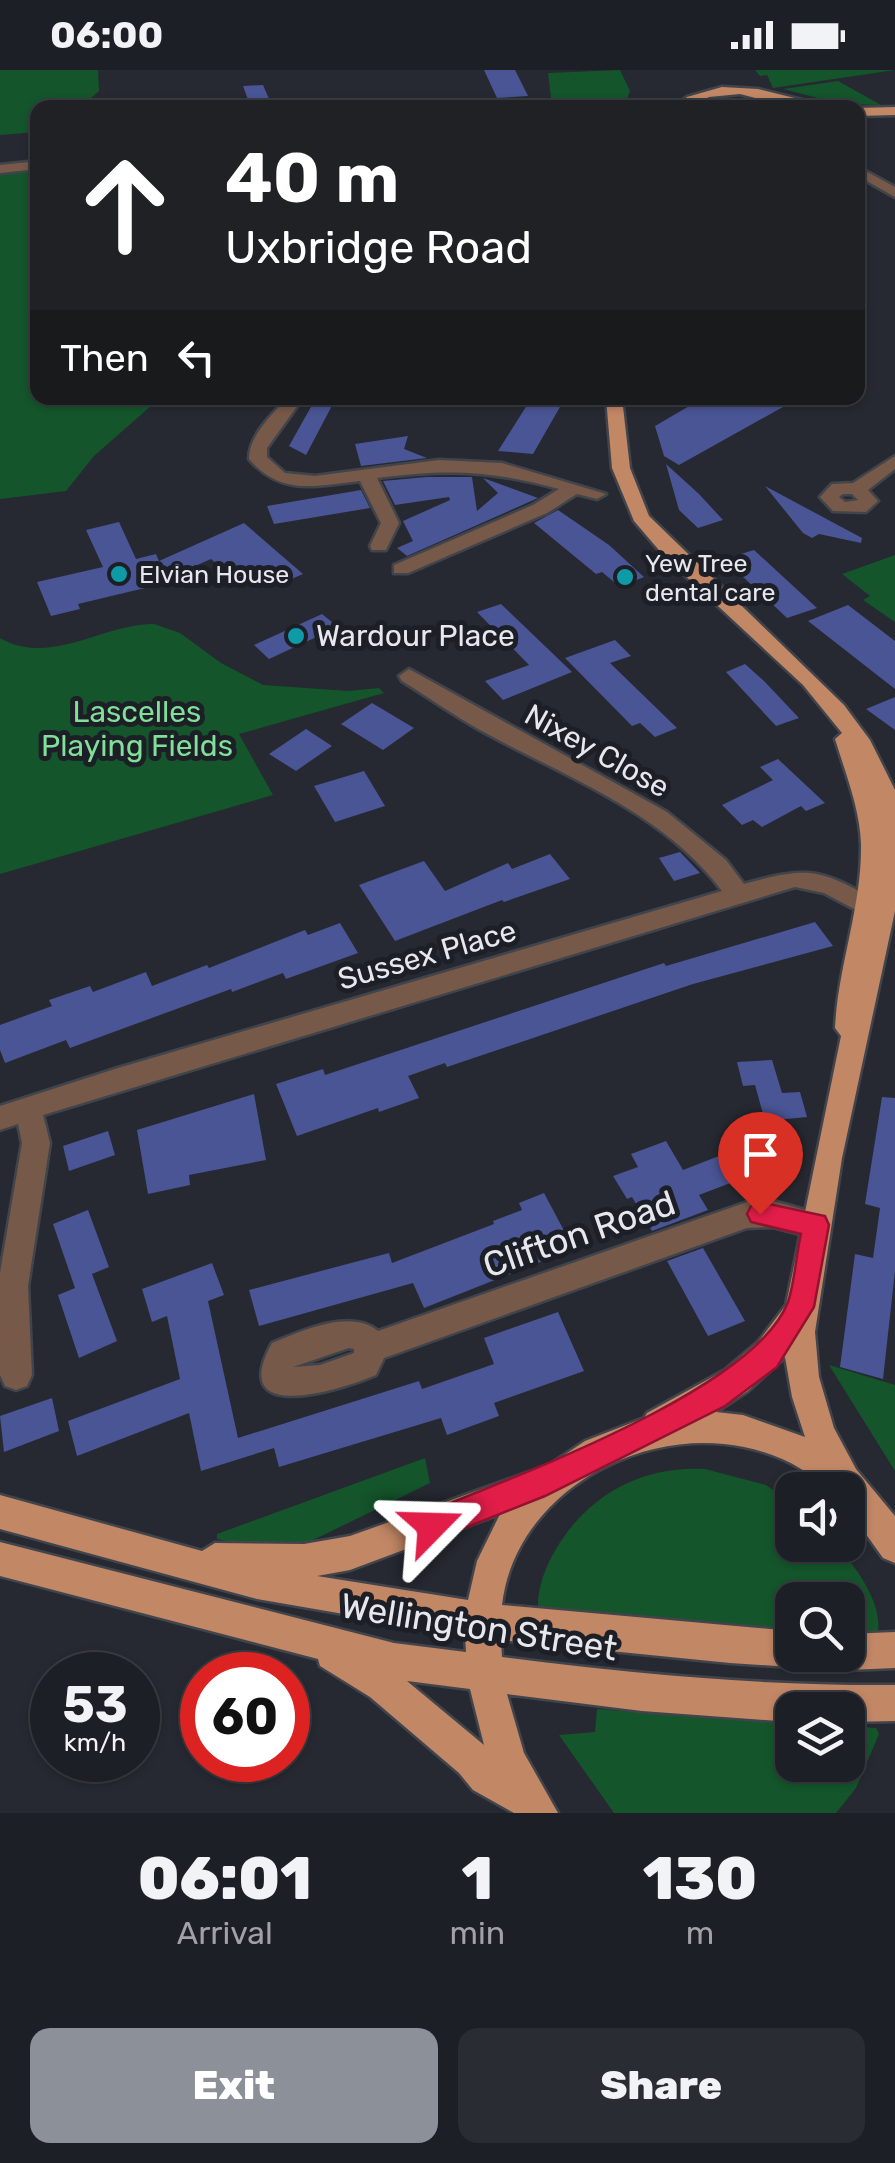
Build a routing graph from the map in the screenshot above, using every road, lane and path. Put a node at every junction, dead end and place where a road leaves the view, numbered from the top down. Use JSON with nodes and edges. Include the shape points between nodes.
{"nodes":[{"id":1,"x":728,"y":76,"type":"dead end"},
{"id":2,"x":750,"y":79,"type":"dead end"},
{"id":3,"x":775,"y":96,"type":"junction"},
{"id":4,"x":695,"y":97,"type":"junction"},
{"id":5,"x":691,"y":100,"type":"edge"},
{"id":6,"x":790,"y":100,"type":"edge"},
{"id":7,"x":895,"y":110,"type":"edge"},
{"id":8,"x":865,"y":111,"type":"edge"},
{"id":9,"x":30,"y":166,"type":"edge"},
{"id":10,"x":0,"y":169,"type":"edge"},
{"id":11,"x":895,"y":174,"type":"edge"},
{"id":12,"x":865,"y":175,"type":"edge"},
{"id":13,"x":865,"y":176,"type":"edge"},
{"id":14,"x":895,"y":193,"type":"edge"},
{"id":15,"x":289,"y":405,"type":"edge"},
{"id":16,"x":614,"y":405,"type":"edge"},
{"id":17,"x":895,"y":461,"type":"edge"},
{"id":18,"x":366,"y":475,"type":"junction"},
{"id":19,"x":574,"y":488,"type":"junction"},
{"id":20,"x":857,"y":489,"type":"dead end"},
{"id":21,"x":597,"y":494,"type":"dead end"},
{"id":22,"x":380,"y":546,"type":"dead end"},
{"id":23,"x":400,"y":569,"type":"dead end"},
{"id":24,"x":408,"y":676,"type":"dead end"},
{"id":25,"x":834,"y":707,"type":"junction"},
{"id":26,"x":740,"y":896,"type":"junction"},
{"id":27,"x":869,"y":908,"type":"junction"},
{"id":28,"x":847,"y":1065,"type":"junction"},
{"id":29,"x":14,"y":1113,"type":"edge"},
{"id":30,"x":816,"y":1225,"type":"junction"},
{"id":31,"x":800,"y":1307,"type":"junction"},
{"id":32,"x":371,"y":1348,"type":"dead end"},
{"id":33,"x":16,"y":1374,"type":"dead end"},
{"id":34,"x":612,"y":1444,"type":"junction"},
{"id":35,"x":573,"y":1467,"type":"junction"},
{"id":36,"x":831,"y":1472,"type":"edge"},
{"id":37,"x":839,"y":1472,"type":"edge"},
{"id":38,"x":865,"y":1507,"type":"edge"},
{"id":39,"x":0,"y":1512,"type":"edge"},
{"id":40,"x":894,"y":1544,"type":"edge"},
{"id":41,"x":0,"y":1559,"type":"edge"},
{"id":42,"x":164,"y":1559,"type":"junction"},
{"id":43,"x":482,"y":1619,"type":"junction"},
{"id":44,"x":313,"y":1641,"type":"junction"},
{"id":45,"x":775,"y":1647,"type":"edge"},
{"id":46,"x":895,"y":1650,"type":"edge"},
{"id":47,"x":865,"y":1651,"type":"edge"},
{"id":48,"x":486,"y":1676,"type":"junction"},
{"id":49,"x":895,"y":1703,"type":"edge"},
{"id":50,"x":533,"y":1806,"type":"edge"}],
"edges":[{"from":1,"to":4,"type":"main road"},
{"from":2,"to":3,"type":"main road"},
{"from":3,"to":4,"type":"main road","via":[[742,91]]},
{"from":3,"to":6,"type":"main road"},
{"from":4,"to":5,"type":"main road"},
{"from":7,"to":8,"type":"main road"},
{"from":9,"to":10,"type":"street"},
{"from":11,"to":12,"type":"street"},
{"from":13,"to":14,"type":"street"},
{"from":15,"to":18,"type":"street","via":[[267,432],[258,460],[291,480]]},
{"from":16,"to":25,"type":"main road","via":[[625,484],[636,512]]},
{"from":17,"to":20,"type":"street"},
{"from":18,"to":19,"type":"street","via":[[438,464],[502,468]]},
{"from":18,"to":22,"type":"street","via":[[390,522]]},
{"from":19,"to":21,"type":"street"},
{"from":19,"to":23,"type":"street"},
{"from":24,"to":26,"type":"street","name":"Nixey Close","via":[[686,835]]},
{"from":25,"to":27,"type":"main road","via":[[856,764],[873,842]]},
{"from":25,"to":28,"type":"main road","via":[[875,764],[895,834],[884,932]]},
{"from":26,"to":27,"type":"street","name":"Sussex Place","via":[[795,878],[830,885]]},
{"from":26,"to":29,"type":"street","name":"Sussex Place"},
{"from":27,"to":28,"type":"main road","via":[[850,983]]},
{"from":28,"to":30,"type":"main road"},
{"from":29,"to":33,"type":"street","via":[[36,1143],[13,1286]]},
{"from":30,"to":31,"type":"main road"},
{"from":30,"to":32,"type":"street","name":"Clifton Road","via":[[747,1215]]},
{"from":31,"to":34,"type":"main road","via":[[775,1348],[734,1384]]},
{"from":31,"to":37,"type":"main road","via":[[804,1392]]},
{"from":34,"to":35,"type":"main road"},
{"from":34,"to":36,"type":"main road","via":[[690,1426],[743,1429],[800,1451]]},
{"from":35,"to":42,"type":"main road","via":[[350,1553],[294,1561]]},
{"from":35,"to":43,"type":"main road","via":[[510,1528],[496,1556]]},
{"from":38,"to":40,"type":"main road"},
{"from":39,"to":42,"type":"main road","name":"Wellington Street"},
{"from":41,"to":44,"type":"main road","name":"Wellington Street"},
{"from":42,"to":43,"type":"main road","name":"Wellington Street","via":[[290,1588]]},
{"from":43,"to":45,"type":"main road","name":"Wellington Street"},
{"from":43,"to":48,"type":"main road"},
{"from":44,"to":48,"type":"main road","name":"Wellington Street"},
{"from":44,"to":50,"type":"main road","via":[[383,1684],[486,1777]]},
{"from":46,"to":47,"type":"main road"},
{"from":48,"to":49,"type":"main road","name":"Wellington Street","via":[[724,1700]]},
{"from":48,"to":50,"type":"main road","via":[[502,1748]]}]}
